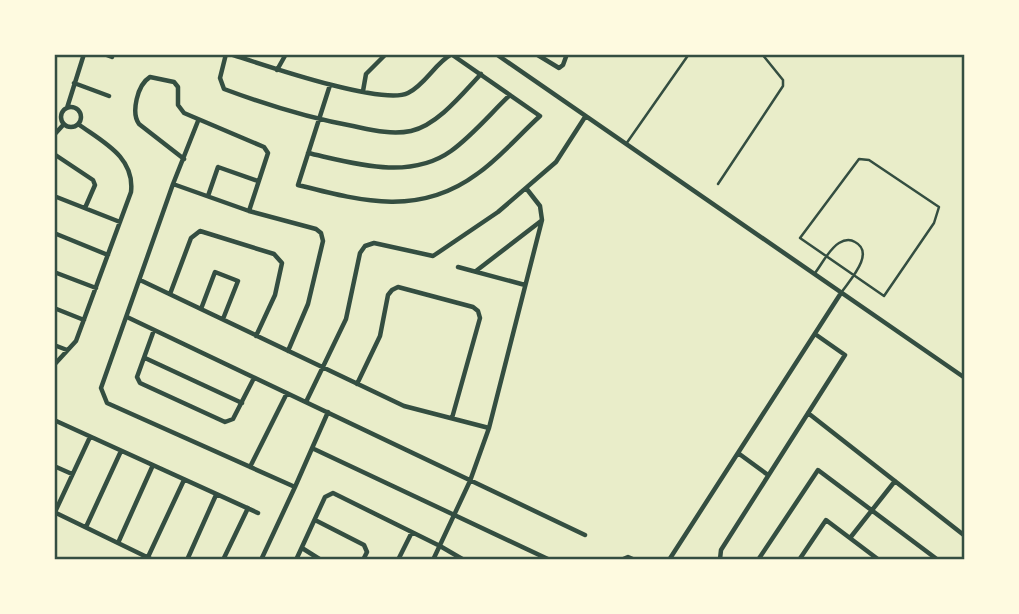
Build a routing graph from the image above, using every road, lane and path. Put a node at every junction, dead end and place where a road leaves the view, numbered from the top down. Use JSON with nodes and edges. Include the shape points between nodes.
{"nodes":[{"id":1,"x":84,"y":54,"type":"edge"},
{"id":2,"x":104,"y":54,"type":"edge"},
{"id":3,"x":228,"y":54,"type":"edge"},
{"id":4,"x":286,"y":54,"type":"edge"},
{"id":5,"x":386,"y":54,"type":"edge"},
{"id":6,"x":496,"y":54,"type":"edge"},
{"id":7,"x":536,"y":54,"type":"edge"},
{"id":8,"x":567,"y":54,"type":"edge"},
{"id":9,"x":689,"y":54,"type":"edge"},
{"id":10,"x":762,"y":54,"type":"edge"},
{"id":11,"x":452,"y":55,"type":"edge"},
{"id":12,"x":112,"y":57,"type":"dead end"},
{"id":13,"x":442,"y":57,"type":"edge"},
{"id":14,"x":277,"y":70,"type":"junction"},
{"id":15,"x":481,"y":74,"type":"junction"},
{"id":16,"x":75,"y":83,"type":"junction"},
{"id":17,"x":330,"y":85,"type":"junction"},
{"id":18,"x":363,"y":91,"type":"junction"},
{"id":19,"x":510,"y":95,"type":"junction"},
{"id":20,"x":109,"y":96,"type":"dead end"},
{"id":21,"x":67,"y":108,"type":"junction"},
{"id":22,"x":585,"y":117,"type":"junction"},
{"id":23,"x":319,"y":120,"type":"junction"},
{"id":24,"x":198,"y":121,"type":"junction"},
{"id":25,"x":64,"y":124,"type":"junction"},
{"id":26,"x":78,"y":124,"type":"junction"},
{"id":27,"x":54,"y":135,"type":"edge"},
{"id":28,"x":626,"y":145,"type":"junction"},
{"id":29,"x":54,"y":153,"type":"edge"},
{"id":30,"x":308,"y":153,"type":"junction"},
{"id":31,"x":184,"y":159,"type":"junction"},
{"id":32,"x":258,"y":181,"type":"junction"},
{"id":33,"x":173,"y":184,"type":"junction"},
{"id":34,"x":718,"y":184,"type":"dead end"},
{"id":35,"x":526,"y":188,"type":"junction"},
{"id":36,"x":54,"y":196,"type":"edge"},
{"id":37,"x":208,"y":196,"type":"junction"},
{"id":38,"x":85,"y":208,"type":"junction"},
{"id":39,"x":248,"y":211,"type":"junction"},
{"id":40,"x":542,"y":220,"type":"junction"},
{"id":41,"x":120,"y":222,"type":"junction"},
{"id":42,"x":54,"y":233,"type":"edge"},
{"id":43,"x":108,"y":255,"type":"junction"},
{"id":44,"x":827,"y":257,"type":"junction"},
{"id":45,"x":458,"y":267,"type":"dead end"},
{"id":46,"x":476,"y":271,"type":"junction"},
{"id":47,"x":54,"y":272,"type":"edge"},
{"id":48,"x":814,"y":274,"type":"junction"},
{"id":49,"x":853,"y":275,"type":"junction"},
{"id":50,"x":140,"y":280,"type":"junction"},
{"id":51,"x":525,"y":285,"type":"junction"},
{"id":52,"x":96,"y":288,"type":"junction"},
{"id":53,"x":841,"y":293,"type":"junction"},
{"id":54,"x":170,"y":294,"type":"junction"},
{"id":55,"x":54,"y":308,"type":"edge"},
{"id":56,"x":201,"y":309,"type":"junction"},
{"id":57,"x":127,"y":317,"type":"junction"},
{"id":58,"x":223,"y":319,"type":"junction"},
{"id":59,"x":84,"y":320,"type":"junction"},
{"id":60,"x":154,"y":330,"type":"junction"},
{"id":61,"x":815,"y":334,"type":"junction"},
{"id":62,"x":257,"y":336,"type":"junction"},
{"id":63,"x":54,"y":345,"type":"edge"},
{"id":64,"x":67,"y":350,"type":"junction"},
{"id":65,"x":288,"y":351,"type":"junction"},
{"id":66,"x":144,"y":358,"type":"junction"},
{"id":67,"x":54,"y":365,"type":"edge"},
{"id":68,"x":323,"y":368,"type":"junction"},
{"id":69,"x":254,"y":377,"type":"junction"},
{"id":70,"x":965,"y":378,"type":"edge"},
{"id":71,"x":357,"y":384,"type":"junction"},
{"id":72,"x":287,"y":393,"type":"junction"},
{"id":73,"x":306,"y":402,"type":"junction"},
{"id":74,"x":242,"y":403,"type":"junction"},
{"id":75,"x":328,"y":412,"type":"junction"},
{"id":76,"x":808,"y":413,"type":"junction"},
{"id":77,"x":452,"y":419,"type":"junction"},
{"id":78,"x":54,"y":420,"type":"edge"},
{"id":79,"x":489,"y":428,"type":"junction"},
{"id":80,"x":90,"y":436,"type":"junction"},
{"id":81,"x":314,"y":449,"type":"junction"},
{"id":82,"x":121,"y":451,"type":"junction"},
{"id":83,"x":738,"y":453,"type":"junction"},
{"id":84,"x":54,"y":466,"type":"edge"},
{"id":85,"x":153,"y":466,"type":"junction"},
{"id":86,"x":250,"y":467,"type":"junction"},
{"id":87,"x":72,"y":474,"type":"junction"},
{"id":88,"x":769,"y":475,"type":"junction"},
{"id":89,"x":184,"y":480,"type":"junction"},
{"id":90,"x":470,"y":481,"type":"junction"},
{"id":91,"x":895,"y":481,"type":"junction"},
{"id":92,"x":295,"y":487,"type":"junction"},
{"id":93,"x":216,"y":495,"type":"junction"},
{"id":94,"x":248,"y":508,"type":"junction"},
{"id":95,"x":872,"y":511,"type":"junction"},
{"id":96,"x":55,"y":512,"type":"edge"},
{"id":97,"x":258,"y":513,"type":"dead end"},
{"id":98,"x":455,"y":514,"type":"junction"},
{"id":99,"x":315,"y":520,"type":"junction"},
{"id":100,"x":965,"y":524,"type":"edge"},
{"id":101,"x":86,"y":527,"type":"junction"},
{"id":102,"x":412,"y":532,"type":"junction"},
{"id":103,"x":585,"y":534,"type":"dead end"},
{"id":104,"x":962,"y":534,"type":"edge"},
{"id":105,"x":850,"y":538,"type":"junction"},
{"id":106,"x":118,"y":543,"type":"junction"},
{"id":107,"x":440,"y":546,"type":"junction"},
{"id":108,"x":302,"y":548,"type":"junction"},
{"id":109,"x":150,"y":559,"type":"edge"},
{"id":110,"x":187,"y":560,"type":"edge"},
{"id":111,"x":223,"y":560,"type":"edge"},
{"id":112,"x":261,"y":560,"type":"edge"},
{"id":113,"x":296,"y":560,"type":"edge"},
{"id":114,"x":321,"y":560,"type":"edge"},
{"id":115,"x":363,"y":560,"type":"edge"},
{"id":116,"x":398,"y":560,"type":"edge"},
{"id":117,"x":433,"y":560,"type":"edge"},
{"id":118,"x":464,"y":560,"type":"edge"},
{"id":119,"x":550,"y":560,"type":"edge"},
{"id":120,"x":621,"y":560,"type":"edge"},
{"id":121,"x":635,"y":560,"type":"edge"},
{"id":122,"x":669,"y":560,"type":"edge"},
{"id":123,"x":722,"y":560,"type":"edge"},
{"id":124,"x":758,"y":560,"type":"edge"},
{"id":125,"x":799,"y":560,"type":"edge"},
{"id":126,"x":879,"y":560,"type":"edge"},
{"id":127,"x":938,"y":560,"type":"edge"}],
"edges":[{"from":1,"to":16,"type":"street"},
{"from":2,"to":12,"type":"street"},
{"from":3,"to":14,"type":"street"},
{"from":3,"to":23,"type":"street","via":[[220,78],[224,89]]},
{"from":4,"to":14,"type":"street"},
{"from":5,"to":18,"type":"street","via":[[366,75]]},
{"from":6,"to":22,"type":"street"},
{"from":7,"to":8,"type":"street","via":[[559,68]]},
{"from":9,"to":28,"type":"lane"},
{"from":10,"to":34,"type":"lane","via":[[783,86]]},
{"from":11,"to":13,"type":"street"},
{"from":11,"to":15,"type":"street"},
{"from":13,"to":18,"type":"street","via":[[407,93],[393,96]]},
{"from":14,"to":17,"type":"street"},
{"from":15,"to":19,"type":"street"},
{"from":15,"to":23,"type":"street","via":[[434,119],[413,131],[390,133]]},
{"from":16,"to":20,"type":"street"},
{"from":16,"to":21,"type":"street"},
{"from":17,"to":18,"type":"street"},
{"from":17,"to":23,"type":"street"},
{"from":19,"to":30,"type":"street","via":[[450,152],[414,167],[377,168]]},
{"from":19,"to":30,"type":"street","via":[[540,116],[477,174],[447,192],[412,202],[372,202],[298,185]]},
{"from":21,"to":25,"type":"street","via":[[61,117]]},
{"from":21,"to":26,"type":"street","via":[[75,107],[80,113]]},
{"from":22,"to":28,"type":"street"},
{"from":22,"to":35,"type":"street","via":[[556,162]]},
{"from":23,"to":30,"type":"street"},
{"from":24,"to":31,"type":"street"},
{"from":24,"to":31,"type":"street","via":[[178,105],[174,82],[145,80],[134,117]]},
{"from":24,"to":32,"type":"street","via":[[264,147],[268,153]]},
{"from":25,"to":26,"type":"street"},
{"from":25,"to":27,"type":"street"},
{"from":26,"to":41,"type":"street","via":[[122,156],[131,173],[131,192]]},
{"from":28,"to":48,"type":"street"},
{"from":29,"to":38,"type":"street","via":[[93,180]]},
{"from":31,"to":33,"type":"street"},
{"from":32,"to":37,"type":"street","via":[[218,167]]},
{"from":32,"to":39,"type":"street"},
{"from":33,"to":37,"type":"street"},
{"from":33,"to":50,"type":"street"},
{"from":35,"to":40,"type":"street","via":[[540,206]]},
{"from":35,"to":68,"type":"street","via":[[433,256],[374,243],[365,246],[346,319]]},
{"from":36,"to":38,"type":"street"},
{"from":37,"to":39,"type":"street"},
{"from":38,"to":41,"type":"street"},
{"from":39,"to":65,"type":"street","via":[[321,233],[308,304]]},
{"from":40,"to":46,"type":"street"},
{"from":40,"to":51,"type":"street"},
{"from":41,"to":43,"type":"street"},
{"from":42,"to":43,"type":"street"},
{"from":43,"to":52,"type":"street"},
{"from":44,"to":48,"type":"lane"},
{"from":44,"to":49,"type":"lane"},
{"from":44,"to":49,"type":"lane","via":[[843,241],[857,243],[863,255]]},
{"from":44,"to":49,"type":"lane","via":[[800,238],[859,159],[869,160],[939,207],[934,223],[884,296]]},
{"from":45,"to":46,"type":"street"},
{"from":46,"to":51,"type":"street"},
{"from":47,"to":52,"type":"street"},
{"from":48,"to":53,"type":"street"},
{"from":49,"to":53,"type":"lane"},
{"from":50,"to":54,"type":"street"},
{"from":50,"to":57,"type":"street"},
{"from":51,"to":79,"type":"street"},
{"from":52,"to":59,"type":"street"},
{"from":53,"to":61,"type":"street"},
{"from":53,"to":70,"type":"street"},
{"from":54,"to":56,"type":"street"},
{"from":54,"to":62,"type":"street","via":[[191,238],[200,231],[274,254],[282,263],[275,295]]},
{"from":55,"to":59,"type":"street"},
{"from":56,"to":58,"type":"street"},
{"from":56,"to":58,"type":"street","via":[[215,272],[238,281]]},
{"from":57,"to":60,"type":"street"},
{"from":57,"to":86,"type":"street","via":[[101,388],[107,403]]},
{"from":58,"to":62,"type":"street"},
{"from":59,"to":64,"type":"street"},
{"from":60,"to":66,"type":"street"},
{"from":60,"to":69,"type":"street"},
{"from":61,"to":76,"type":"street","via":[[845,355]]},
{"from":61,"to":83,"type":"street"},
{"from":62,"to":65,"type":"street"},
{"from":63,"to":64,"type":"street"},
{"from":64,"to":67,"type":"street"},
{"from":65,"to":68,"type":"street"},
{"from":66,"to":74,"type":"street"},
{"from":66,"to":74,"type":"street","via":[[140,383],[225,422],[233,419]]},
{"from":68,"to":71,"type":"street"},
{"from":68,"to":73,"type":"street"},
{"from":69,"to":72,"type":"street"},
{"from":69,"to":74,"type":"street"},
{"from":71,"to":77,"type":"street","via":[[404,406]]},
{"from":71,"to":77,"type":"street","via":[[380,336],[392,290],[398,287],[473,307],[480,318]]},
{"from":72,"to":73,"type":"street"},
{"from":72,"to":86,"type":"street"},
{"from":73,"to":75,"type":"street"},
{"from":75,"to":81,"type":"street"},
{"from":75,"to":90,"type":"street"},
{"from":76,"to":88,"type":"street"},
{"from":76,"to":91,"type":"street"},
{"from":77,"to":79,"type":"street"},
{"from":78,"to":80,"type":"street"},
{"from":79,"to":90,"type":"street"},
{"from":80,"to":82,"type":"street"},
{"from":80,"to":87,"type":"street"},
{"from":81,"to":92,"type":"street"},
{"from":81,"to":98,"type":"street"},
{"from":82,"to":85,"type":"street"},
{"from":82,"to":101,"type":"street"},
{"from":83,"to":88,"type":"street"},
{"from":83,"to":122,"type":"street"},
{"from":84,"to":87,"type":"street"},
{"from":85,"to":89,"type":"street"},
{"from":85,"to":106,"type":"street"},
{"from":86,"to":92,"type":"street"},
{"from":87,"to":96,"type":"street"},
{"from":88,"to":123,"type":"street","via":[[721,550]]},
{"from":89,"to":93,"type":"street"},
{"from":89,"to":109,"type":"street"},
{"from":90,"to":98,"type":"street"},
{"from":90,"to":103,"type":"street"},
{"from":91,"to":95,"type":"street"},
{"from":91,"to":104,"type":"street"},
{"from":92,"to":112,"type":"street"},
{"from":93,"to":94,"type":"street"},
{"from":93,"to":110,"type":"street"},
{"from":94,"to":97,"type":"street"},
{"from":94,"to":111,"type":"street"},
{"from":95,"to":105,"type":"street"},
{"from":95,"to":124,"type":"street","via":[[818,470]]},
{"from":95,"to":127,"type":"street"},
{"from":96,"to":101,"type":"street"},
{"from":98,"to":107,"type":"street"},
{"from":98,"to":119,"type":"street"},
{"from":99,"to":102,"type":"street","via":[[325,497],[333,493]]},
{"from":99,"to":108,"type":"street"},
{"from":99,"to":115,"type":"street","via":[[364,545]]},
{"from":100,"to":104,"type":"street"},
{"from":101,"to":106,"type":"street"},
{"from":102,"to":107,"type":"street"},
{"from":102,"to":116,"type":"street"},
{"from":105,"to":125,"type":"street","via":[[826,520]]},
{"from":105,"to":126,"type":"street"},
{"from":106,"to":109,"type":"street"},
{"from":107,"to":117,"type":"street"},
{"from":107,"to":118,"type":"street"},
{"from":108,"to":113,"type":"street"},
{"from":108,"to":114,"type":"street"},
{"from":120,"to":121,"type":"street"}]}
